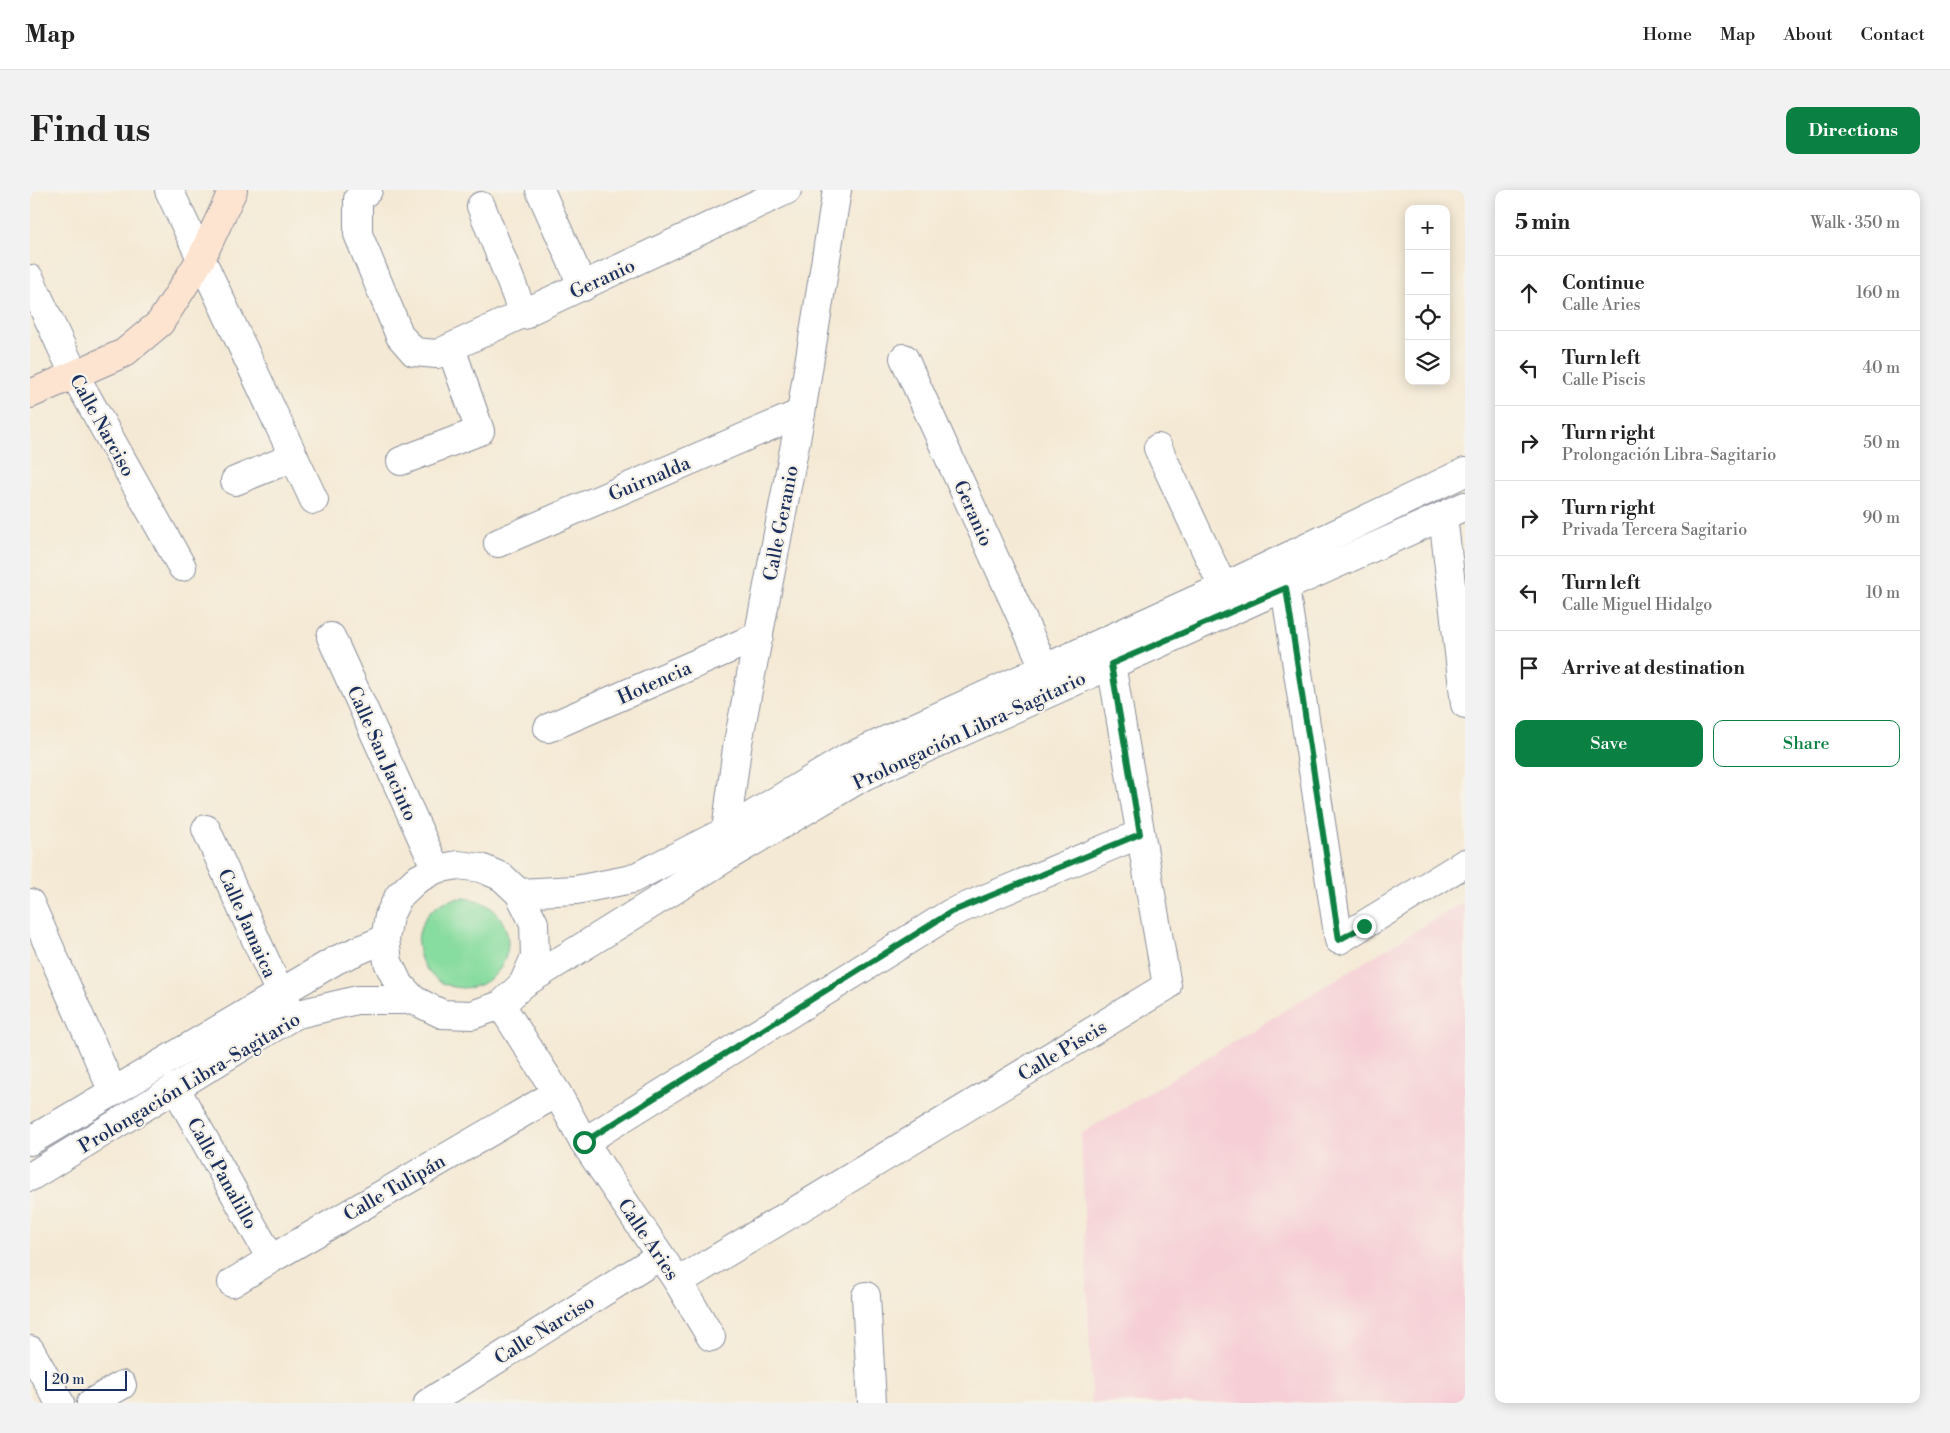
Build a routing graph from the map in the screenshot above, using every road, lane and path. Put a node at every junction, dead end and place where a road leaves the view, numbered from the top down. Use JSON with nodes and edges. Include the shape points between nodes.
{"nodes":[{"id":1,"x":169,"y":190,"type":"edge"},
{"id":2,"x":233,"y":190,"type":"edge"},
{"id":3,"x":368,"y":190,"type":"edge"},
{"id":4,"x":540,"y":190,"type":"edge"},
{"id":5,"x":787,"y":190,"type":"edge"},
{"id":6,"x":837,"y":190,"type":"edge"},
{"id":7,"x":481,"y":206,"type":"dead end"},
{"id":8,"x":201,"y":259,"type":"junction"},
{"id":9,"x":30,"y":279,"type":"edge"},
{"id":10,"x":583,"y":287,"type":"junction"},
{"id":11,"x":524,"y":315,"type":"junction"},
{"id":12,"x":452,"y":348,"type":"junction"},
{"id":13,"x":904,"y":358,"type":"dead end"},
{"id":14,"x":74,"y":374,"type":"junction"},
{"id":15,"x":30,"y":394,"type":"edge"},
{"id":16,"x":801,"y":413,"type":"junction"},
{"id":17,"x":1158,"y":448,"type":"dead end"},
{"id":18,"x":294,"y":457,"type":"junction"},
{"id":19,"x":401,"y":461,"type":"dead end"},
{"id":20,"x":1465,"y":472,"type":"edge"},
{"id":21,"x":235,"y":481,"type":"dead end"},
{"id":22,"x":314,"y":500,"type":"dead end"},
{"id":23,"x":1454,"y":511,"type":"edge"},
{"id":24,"x":498,"y":543,"type":"dead end"},
{"id":25,"x":182,"y":567,"type":"dead end"},
{"id":26,"x":1286,"y":588,"type":"junction"},
{"id":27,"x":1228,"y":599,"type":"junction"},
{"id":28,"x":759,"y":636,"type":"junction"},
{"id":29,"x":331,"y":637,"type":"dead end"},
{"id":30,"x":1111,"y":664,"type":"junction"},
{"id":31,"x":1044,"y":667,"type":"junction"},
{"id":32,"x":1465,"y":704,"type":"edge"},
{"id":33,"x":548,"y":728,"type":"dead end"},
{"id":34,"x":206,"y":829,"type":"dead end"},
{"id":35,"x":1140,"y":834,"type":"junction"},
{"id":36,"x":728,"y":843,"type":"junction"},
{"id":37,"x":1465,"y":863,"type":"edge"},
{"id":38,"x":436,"y":869,"type":"junction"},
{"id":39,"x":519,"y":893,"type":"junction"},
{"id":40,"x":30,"y":903,"type":"edge"},
{"id":41,"x":385,"y":939,"type":"junction"},
{"id":42,"x":522,"y":984,"type":"junction"},
{"id":43,"x":414,"y":1000,"type":"junction"},
{"id":44,"x":287,"y":1004,"type":"junction"},
{"id":45,"x":501,"y":1005,"type":"junction"},
{"id":46,"x":175,"y":1087,"type":"junction"},
{"id":47,"x":113,"y":1092,"type":"junction"},
{"id":48,"x":557,"y":1093,"type":"junction"},
{"id":49,"x":30,"y":1141,"type":"edge"},
{"id":50,"x":584,"y":1142,"type":"junction"},
{"id":51,"x":30,"y":1177,"type":"edge"},
{"id":52,"x":660,"y":1256,"type":"junction"},
{"id":53,"x":270,"y":1259,"type":"junction"},
{"id":54,"x":678,"y":1282,"type":"junction"},
{"id":55,"x":232,"y":1283,"type":"dead end"},
{"id":56,"x":866,"y":1296,"type":"dead end"},
{"id":57,"x":711,"y":1337,"type":"dead end"},
{"id":58,"x":30,"y":1350,"type":"edge"},
{"id":59,"x":122,"y":1386,"type":"dead end"},
{"id":60,"x":60,"y":1403,"type":"edge"},
{"id":61,"x":91,"y":1403,"type":"edge"},
{"id":62,"x":428,"y":1403,"type":"edge"},
{"id":63,"x":872,"y":1403,"type":"edge"}],
"edges":[{"from":1,"to":8,"type":"street"},
{"from":2,"to":8,"type":"street"},
{"from":3,"to":12,"type":"street","name":"Geranio","via":[[358,199],[358,234],[400,336],[414,352],[437,354]]},
{"from":4,"to":10,"type":"street"},
{"from":5,"to":10,"type":"street","name":"Geranio"},
{"from":6,"to":16,"type":"street","name":"Calle Geranio"},
{"from":7,"to":11,"type":"street"},
{"from":8,"to":14,"type":"street","via":[[160,323],[124,353]]},
{"from":8,"to":18,"type":"street"},
{"from":9,"to":14,"type":"street","name":"Calle Narciso"},
{"from":10,"to":11,"type":"street","name":"Geranio"},
{"from":11,"to":12,"type":"street","name":"Geranio"},
{"from":12,"to":19,"type":"street","via":[[480,431]]},
{"from":13,"to":31,"type":"street","name":"Geranio"},
{"from":14,"to":15,"type":"street"},
{"from":14,"to":25,"type":"street","name":"Calle Narciso"},
{"from":16,"to":24,"type":"street","name":"Guirnalda"},
{"from":16,"to":28,"type":"street","name":"Calle Geranio"},
{"from":17,"to":27,"type":"street"},
{"from":18,"to":21,"type":"street"},
{"from":18,"to":22,"type":"street"},
{"from":20,"to":27,"type":"street","name":"Prolongación Libra-Sagitario"},
{"from":23,"to":26,"type":"street","name":"Prolongación Libra-Sagitario"},
{"from":23,"to":32,"type":"street"},
{"from":26,"to":27,"type":"street","name":"Prolongación Libra-Sagitario"},
{"from":26,"to":37,"type":"street","via":[[1339,940]]},
{"from":27,"to":30,"type":"street","name":"Prolongación Libra-Sagitario"},
{"from":27,"to":31,"type":"street","name":"Prolongación Libra-Sagitario"},
{"from":28,"to":33,"type":"street","name":"Hotencia"},
{"from":28,"to":36,"type":"street","name":"Calle Geranio","via":[[737,748]]},
{"from":29,"to":38,"type":"street","name":"Calle San Jacinto"},
{"from":30,"to":35,"type":"street","name":"Calle Piscis"},
{"from":30,"to":36,"type":"street","name":"Prolongación Libra-Sagitario","via":[[864,776]]},
{"from":31,"to":36,"type":"street","name":"Prolongación Libra-Sagitario","via":[[848,758]]},
{"from":34,"to":44,"type":"street","name":"Calle Jamaica"},
{"from":35,"to":50,"type":"street","via":[[951,912]]},
{"from":35,"to":54,"type":"street","name":"Calle Piscis","via":[[1167,986]]},
{"from":36,"to":39,"type":"street","name":"Prolongación Libra-Sagitario","via":[[632,879],[576,890]]},
{"from":36,"to":42,"type":"street","name":"Prolongación Libra-Sagitario"},
{"from":38,"to":39,"type":"street","via":[[458,865],[481,868],[502,877]]},
{"from":38,"to":41,"type":"street","via":[[416,880],[399,896],[389,916]]},
{"from":39,"to":42,"type":"street","via":[[534,923],[535,957]]},
{"from":40,"to":47,"type":"street"},
{"from":41,"to":43,"type":"street","via":[[388,962],[398,983]]},
{"from":41,"to":44,"type":"street","name":"Prolongación Libra-Sagitario","via":[[336,960]]},
{"from":42,"to":45,"type":"street"},
{"from":43,"to":44,"type":"street","name":"Prolongación Libra-Sagitario"},
{"from":43,"to":45,"type":"street","via":[[442,1014],[472,1015]]},
{"from":44,"to":46,"type":"street","name":"Prolongación Libra-Sagitario"},
{"from":44,"to":47,"type":"street","name":"Prolongación Libra-Sagitario"},
{"from":45,"to":48,"type":"street","name":"Calle Aries"},
{"from":46,"to":51,"type":"street","name":"Prolongación Libra-Sagitario"},
{"from":46,"to":53,"type":"street","name":"Calle Panalillo"},
{"from":47,"to":49,"type":"street","name":"Prolongación Libra-Sagitario"},
{"from":48,"to":50,"type":"street","name":"Calle Aries"},
{"from":48,"to":53,"type":"street","name":"Calle Tulipán"},
{"from":50,"to":52,"type":"street","name":"Calle Aries"},
{"from":52,"to":54,"type":"street","name":"Calle Aries"},
{"from":52,"to":62,"type":"street","name":"Calle Narciso"},
{"from":53,"to":55,"type":"street","name":"Calle Tulipán"},
{"from":54,"to":57,"type":"street","name":"Calle Aries"},
{"from":56,"to":63,"type":"street"},
{"from":58,"to":60,"type":"street"},
{"from":59,"to":61,"type":"street"}]}
